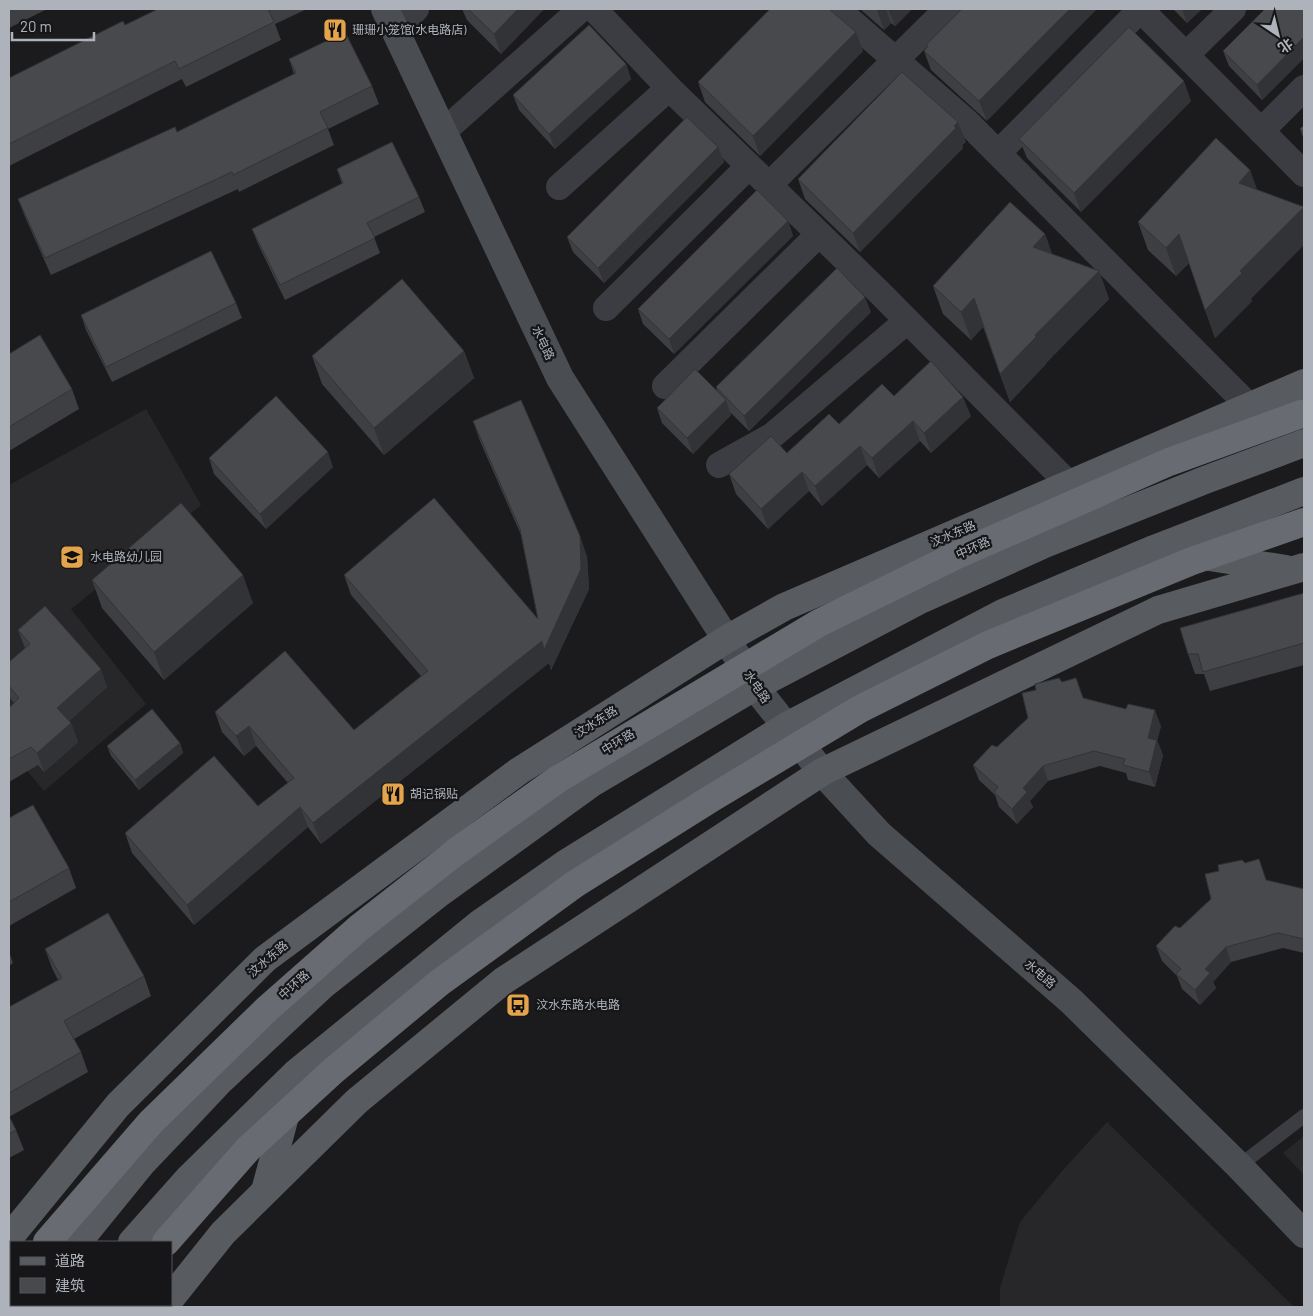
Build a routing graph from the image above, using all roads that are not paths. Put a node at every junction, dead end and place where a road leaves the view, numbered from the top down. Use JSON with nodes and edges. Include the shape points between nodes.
{"nodes":[{"id":1,"x":416,"y":9,"type":"edge"},
{"id":2,"x":582,"y":9,"type":"edge"},
{"id":3,"x":594,"y":9,"type":"edge"},
{"id":4,"x":838,"y":9,"type":"edge"},
{"id":5,"x":947,"y":9,"type":"edge"},
{"id":6,"x":1140,"y":9,"type":"edge"},
{"id":7,"x":1233,"y":9,"type":"edge"},
{"id":8,"x":390,"y":19,"type":"edge"},
{"id":9,"x":1186,"y":55,"type":"junction"},
{"id":10,"x":896,"y":60,"type":"junction"},
{"id":11,"x":669,"y":88,"type":"junction"},
{"id":12,"x":1304,"y":88,"type":"edge"},
{"id":13,"x":1261,"y":131,"type":"junction"},
{"id":14,"x":444,"y":132,"type":"junction"},
{"id":15,"x":998,"y":153,"type":"junction"},
{"id":16,"x":749,"y":166,"type":"junction"},
{"id":17,"x":1304,"y":174,"type":"edge"},
{"id":18,"x":769,"y":185,"type":"junction"},
{"id":19,"x":559,"y":187,"type":"dead end"},
{"id":20,"x":819,"y":234,"type":"junction"},
{"id":21,"x":606,"y":308,"type":"dead end"},
{"id":22,"x":907,"y":321,"type":"junction"},
{"id":23,"x":1304,"y":383,"type":"edge"},
{"id":24,"x":665,"y":386,"type":"dead end"},
{"id":25,"x":1250,"y":407,"type":"junction"},
{"id":26,"x":1304,"y":414,"type":"edge"},
{"id":27,"x":1304,"y":443,"type":"edge"},
{"id":28,"x":718,"y":465,"type":"dead end"},
{"id":29,"x":1069,"y":484,"type":"junction"},
{"id":30,"x":1304,"y":491,"type":"edge"},
{"id":31,"x":1304,"y":522,"type":"edge"},
{"id":32,"x":1154,"y":549,"type":"junction"},
{"id":33,"x":1300,"y":569,"type":"edge"},
{"id":34,"x":727,"y":639,"type":"junction"},
{"id":35,"x":756,"y":686,"type":"junction"},
{"id":36,"x":787,"y":726,"type":"junction"},
{"id":37,"x":822,"y":772,"type":"junction"},
{"id":38,"x":212,"y":1012,"type":"junction"},
{"id":39,"x":297,"y":1072,"type":"junction"},
{"id":40,"x":1304,"y":1116,"type":"edge"},
{"id":41,"x":186,"y":1117,"type":"junction"},
{"id":42,"x":1239,"y":1166,"type":"junction"},
{"id":43,"x":264,"y":1192,"type":"junction"},
{"id":44,"x":1304,"y":1234,"type":"edge"},
{"id":45,"x":9,"y":1238,"type":"edge"},
{"id":46,"x":48,"y":1241,"type":"edge"},
{"id":47,"x":79,"y":1241,"type":"edge"},
{"id":48,"x":133,"y":1241,"type":"edge"},
{"id":49,"x":167,"y":1241,"type":"edge"},
{"id":50,"x":172,"y":1297,"type":"edge"}],
"edges":[{"from":1,"to":8,"type":"street"},
{"from":2,"to":14,"type":"street"},
{"from":3,"to":11,"type":"street"},
{"from":4,"to":10,"type":"street"},
{"from":5,"to":10,"type":"street"},
{"from":6,"to":9,"type":"street"},
{"from":6,"to":15,"type":"street"},
{"from":7,"to":9,"type":"street"},
{"from":8,"to":14,"type":"main road","name":"水电路"},
{"from":9,"to":13,"type":"street"},
{"from":10,"to":15,"type":"street"},
{"from":10,"to":18,"type":"street"},
{"from":11,"to":16,"type":"street"},
{"from":11,"to":19,"type":"street"},
{"from":12,"to":13,"type":"street"},
{"from":13,"to":17,"type":"street"},
{"from":14,"to":34,"type":"main road","name":"水电路","via":[[560,378]]},
{"from":15,"to":25,"type":"street"},
{"from":16,"to":18,"type":"street"},
{"from":16,"to":21,"type":"street"},
{"from":18,"to":20,"type":"street"},
{"from":20,"to":22,"type":"street"},
{"from":20,"to":24,"type":"street"},
{"from":22,"to":28,"type":"street","via":[[773,435]]},
{"from":22,"to":29,"type":"street"},
{"from":23,"to":25,"type":"main road","name":"汶水东路"},
{"from":25,"to":29,"type":"main road","name":"汶水东路"},
{"from":26,"to":46,"type":"highway","name":"中环路","bridge":true,"via":[[1169,462],[957,555],[819,623],[558,779],[457,851],[360,927],[267,1009],[151,1122]]},
{"from":27,"to":35,"type":"main road","via":[[1047,543],[918,601]]},
{"from":29,"to":34,"type":"main road","name":"汶水东路","via":[[784,607]]},
{"from":30,"to":32,"type":"main road"},
{"from":31,"to":49,"type":"highway","bridge":true,"via":[[1192,561],[988,645],[860,709],[575,884],[438,983],[333,1072],[248,1150]]},
{"from":32,"to":33,"type":"main road"},
{"from":32,"to":36,"type":"main road","via":[[1003,613]]},
{"from":33,"to":37,"type":"main road","via":[[1158,610]]},
{"from":34,"to":35,"type":"main road","name":"水电路"},
{"from":34,"to":38,"type":"main road","name":"汶水东路","via":[[519,771],[265,959]]},
{"from":35,"to":36,"type":"main road","name":"水电路"},
{"from":35,"to":41,"type":"main road","via":[[592,783],[437,895],[324,985]]},
{"from":36,"to":37,"type":"main road","name":"水电路"},
{"from":36,"to":39,"type":"main road","via":[[565,864],[479,924]]},
{"from":37,"to":42,"type":"main road","name":"水电路","via":[[879,834],[1071,1001]]},
{"from":37,"to":43,"type":"main road","via":[[504,981],[357,1101]]},
{"from":38,"to":41,"type":"main road"},
{"from":38,"to":45,"type":"main road","name":"汶水东路","via":[[118,1105]]},
{"from":39,"to":43,"type":"main road"},
{"from":39,"to":48,"type":"main road","via":[[188,1179]]},
{"from":40,"to":42,"type":"lane"},
{"from":41,"to":47,"type":"main road","via":[[143,1162]]},
{"from":42,"to":44,"type":"main road","name":"水电路"},
{"from":43,"to":50,"type":"main road","via":[[223,1233]]}]}
